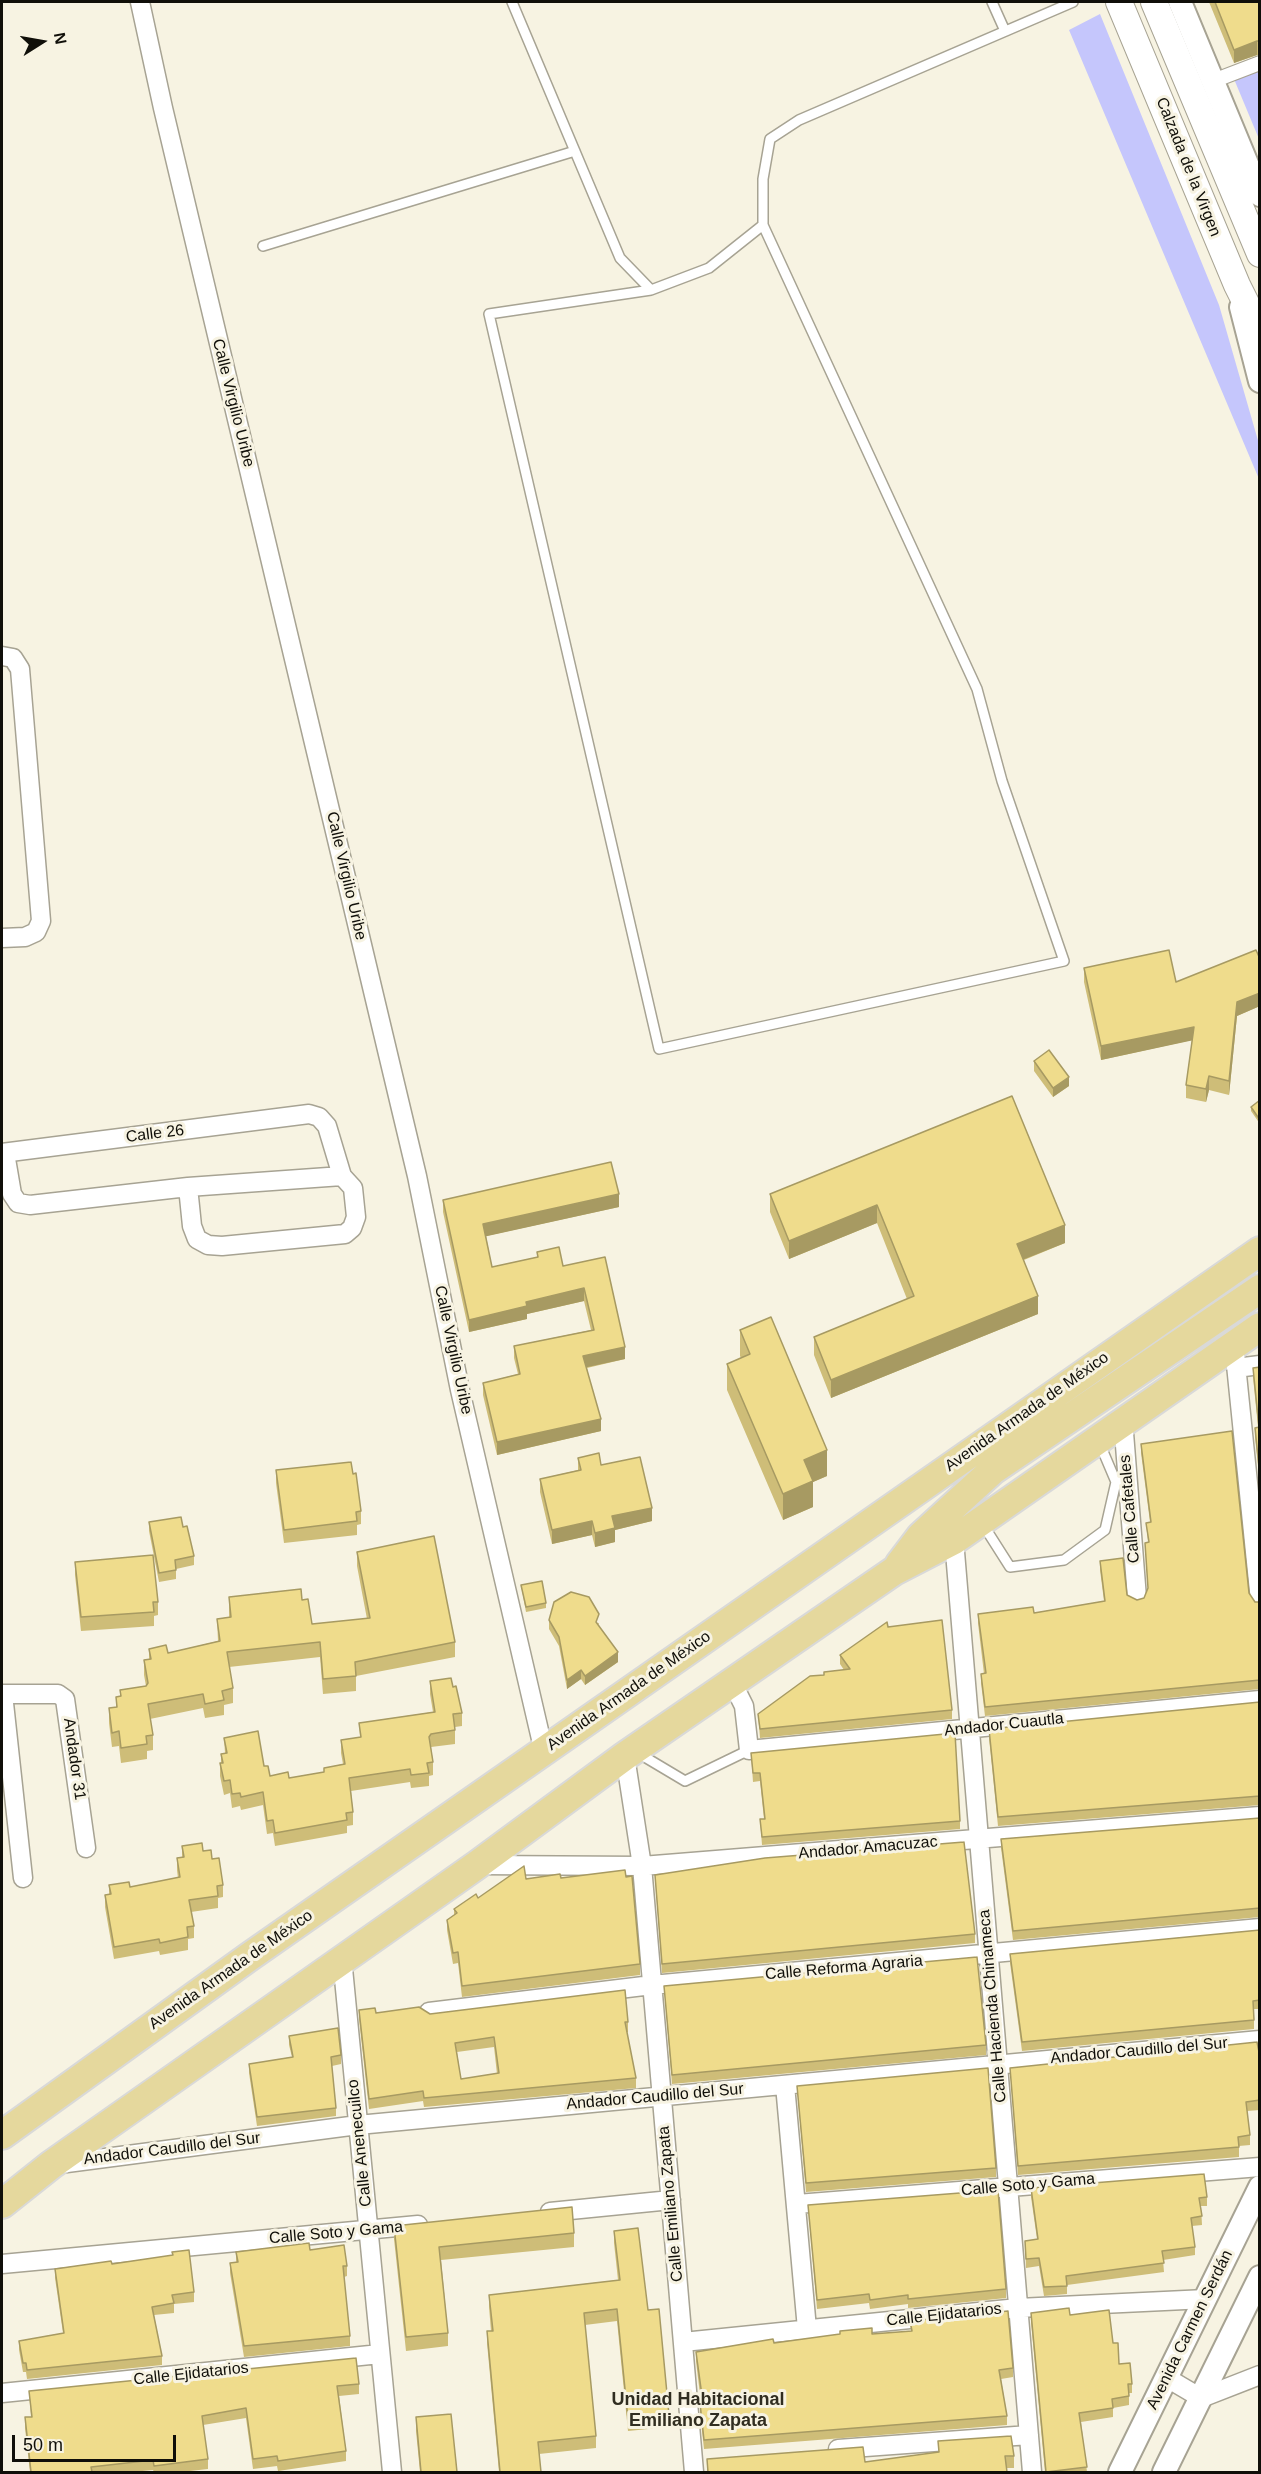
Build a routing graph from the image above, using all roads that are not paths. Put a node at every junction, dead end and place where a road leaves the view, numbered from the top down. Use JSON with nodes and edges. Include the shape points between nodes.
{"nodes":[{"id":1,"x":140,"y":2,"type":"edge"},
{"id":2,"x":512,"y":2,"type":"edge"},
{"id":3,"x":992,"y":2,"type":"edge"},
{"id":4,"x":1073,"y":2,"type":"edge"},
{"id":5,"x":1119,"y":2,"type":"edge"},
{"id":6,"x":1155,"y":2,"type":"edge"},
{"id":7,"x":1180,"y":2,"type":"edge"},
{"id":8,"x":1005,"y":31,"type":"junction"},
{"id":9,"x":1260,"y":63,"type":"edge"},
{"id":10,"x":1213,"y":81,"type":"junction"},
{"id":11,"x":575,"y":152,"type":"junction"},
{"id":12,"x":1260,"y":195,"type":"edge"},
{"id":13,"x":763,"y":225,"type":"junction"},
{"id":14,"x":263,"y":246,"type":"dead end"},
{"id":15,"x":1260,"y":254,"type":"edge"},
{"id":16,"x":1237,"y":285,"type":"junction"},
{"id":17,"x":651,"y":290,"type":"junction"},
{"id":18,"x":1260,"y":331,"type":"edge"},
{"id":19,"x":1260,"y":381,"type":"edge"},
{"id":20,"x":2,"y":656,"type":"edge"},
{"id":21,"x":2,"y":938,"type":"edge"},
{"id":22,"x":3,"y":1153,"type":"edge"},
{"id":23,"x":342,"y":1176,"type":"junction"},
{"id":24,"x":188,"y":1187,"type":"junction"},
{"id":25,"x":1260,"y":1251,"type":"edge"},
{"id":26,"x":1260,"y":1289,"type":"edge"},
{"id":27,"x":1260,"y":1327,"type":"edge"},
{"id":28,"x":1235,"y":1356,"type":"junction"},
{"id":29,"x":1260,"y":1365,"type":"edge"},
{"id":30,"x":1123,"y":1420,"type":"junction"},
{"id":31,"x":1098,"y":1439,"type":"junction"},
{"id":32,"x":1253,"y":1474,"type":"edge"},
{"id":33,"x":980,"y":1521,"type":"junction"},
{"id":34,"x":954,"y":1540,"type":"junction"},
{"id":35,"x":894,"y":1571,"type":"junction"},
{"id":36,"x":1259,"y":1590,"type":"edge"},
{"id":37,"x":1137,"y":1598,"type":"edge"},
{"id":38,"x":732,"y":1682,"type":"junction"},
{"id":39,"x":2,"y":1694,"type":"edge"},
{"id":40,"x":1260,"y":1700,"type":"edge"},
{"id":41,"x":970,"y":1728,"type":"junction"},
{"id":42,"x":749,"y":1750,"type":"junction"},
{"id":43,"x":544,"y":1752,"type":"junction"},
{"id":44,"x":630,"y":1753,"type":"junction"},
{"id":45,"x":1260,"y":1816,"type":"edge"},
{"id":46,"x":979,"y":1839,"type":"junction"},
{"id":47,"x":86,"y":1848,"type":"dead end"},
{"id":48,"x":477,"y":1864,"type":"junction"},
{"id":49,"x":642,"y":1866,"type":"junction"},
{"id":50,"x":23,"y":1878,"type":"dead end"},
{"id":51,"x":1260,"y":1928,"type":"edge"},
{"id":52,"x":989,"y":1954,"type":"junction"},
{"id":53,"x":342,"y":1958,"type":"junction"},
{"id":54,"x":652,"y":1985,"type":"junction"},
{"id":55,"x":429,"y":2012,"type":"edge"},
{"id":56,"x":1260,"y":2040,"type":"edge"},
{"id":57,"x":998,"y":2065,"type":"junction"},
{"id":58,"x":785,"y":2085,"type":"junction"},
{"id":59,"x":662,"y":2097,"type":"junction"},
{"id":60,"x":358,"y":2125,"type":"junction"},
{"id":61,"x":2,"y":2135,"type":"edge"},
{"id":62,"x":51,"y":2165,"type":"junction"},
{"id":63,"x":1260,"y":2167,"type":"edge"},
{"id":64,"x":1008,"y":2187,"type":"junction"},
{"id":65,"x":1260,"y":2187,"type":"edge"},
{"id":66,"x":671,"y":2200,"type":"junction"},
{"id":67,"x":2,"y":2204,"type":"edge"},
{"id":68,"x":797,"y":2204,"type":"junction"},
{"id":69,"x":531,"y":2214,"type":"edge"},
{"id":70,"x":438,"y":2223,"type":"edge"},
{"id":71,"x":368,"y":2230,"type":"junction"},
{"id":72,"x":2,"y":2264,"type":"edge"},
{"id":73,"x":1260,"y":2277,"type":"edge"},
{"id":74,"x":1206,"y":2299,"type":"junction"},
{"id":75,"x":1018,"y":2308,"type":"junction"},
{"id":76,"x":807,"y":2329,"type":"junction"},
{"id":77,"x":683,"y":2342,"type":"junction"},
{"id":78,"x":380,"y":2354,"type":"junction"},
{"id":79,"x":1260,"y":2375,"type":"edge"},
{"id":80,"x":1167,"y":2378,"type":"junction"},
{"id":81,"x":2,"y":2393,"type":"edge"},
{"id":82,"x":1201,"y":2398,"type":"junction"},
{"id":83,"x":1029,"y":2434,"type":"junction"},
{"id":84,"x":820,"y":2451,"type":"edge"},
{"id":85,"x":716,"y":2459,"type":"edge"},
{"id":86,"x":694,"y":2467,"type":"edge"},
{"id":87,"x":392,"y":2472,"type":"edge"},
{"id":88,"x":1032,"y":2472,"type":"edge"},
{"id":89,"x":1120,"y":2472,"type":"edge"},
{"id":90,"x":1164,"y":2472,"type":"edge"}],
"edges":[{"from":1,"to":43,"type":"street","name":"Calle Virgilio Uribe","via":[[417,1176],[460,1390]]},
{"from":2,"to":11,"type":"lane"},
{"from":3,"to":8,"type":"lane"},
{"from":4,"to":8,"type":"lane"},
{"from":5,"to":16,"type":"main road","name":"Calzada de la Virgen"},
{"from":6,"to":15,"type":"main road","name":"Calzada de la Virgen"},
{"from":7,"to":10,"type":"street"},
{"from":8,"to":13,"type":"lane","via":[[799,120],[770,139],[763,179]]},
{"from":9,"to":10,"type":"street"},
{"from":10,"to":12,"type":"street"},
{"from":11,"to":14,"type":"lane"},
{"from":11,"to":17,"type":"lane","via":[[620,258]]},
{"from":13,"to":17,"type":"lane","via":[[709,268]]},
{"from":13,"to":17,"type":"lane","via":[[977,689],[1002,781],[1064,961],[659,1049],[489,314]]},
{"from":16,"to":18,"type":"main road","name":"Calzada de la Virgen"},
{"from":16,"to":19,"type":"street"},
{"from":20,"to":21,"type":"street","via":[[13,658],[20,669],[41,921],[36,932],[25,938]]},
{"from":22,"to":23,"type":"street","name":"Calle 26","via":[[309,1114],[327,1126]]},
{"from":22,"to":24,"type":"street","via":[[12,1194],[18,1203]]},
{"from":23,"to":24,"type":"street"},
{"from":23,"to":24,"type":"street","via":[[353,1188],[356,1217],[345,1234],[222,1246],[197,1239]]},
{"from":25,"to":43,"type":"main road","name":"Avenida Armada de México"},
{"from":26,"to":35,"type":"main road","via":[[993,1470],[921,1536]]},
{"from":27,"to":28,"type":"main road"},
{"from":28,"to":29,"type":"street"},
{"from":28,"to":30,"type":"main road"},
{"from":28,"to":32,"type":"street"},
{"from":30,"to":31,"type":"main road"},
{"from":30,"to":37,"type":"street","name":"Calle Cafetales"},
{"from":31,"to":33,"type":"main road"},
{"from":31,"to":33,"type":"lane","via":[[1116,1482],[1105,1530],[1064,1560],[1010,1568]]},
{"from":32,"to":36,"type":"street"},
{"from":33,"to":34,"type":"main road"},
{"from":34,"to":35,"type":"main road"},
{"from":34,"to":41,"type":"street","name":"Calle Hacienda Chinameca"},
{"from":35,"to":38,"type":"main road"},
{"from":38,"to":42,"type":"street","via":[[744,1706]]},
{"from":38,"to":44,"type":"main road"},
{"from":39,"to":47,"type":"street","name":"Andador 31","via":[[58,1694],[65,1699]]},
{"from":39,"to":50,"type":"street"},
{"from":40,"to":41,"type":"street","name":"Andador Cuautla"},
{"from":41,"to":42,"type":"street","name":"Andador Cuautla"},
{"from":41,"to":46,"type":"street","name":"Calle Hacienda Chinameca"},
{"from":42,"to":44,"type":"lane","name":"Andador Cuautla","via":[[685,1781]]},
{"from":43,"to":61,"type":"main road","name":"Avenida Armada de México"},
{"from":44,"to":48,"type":"main road"},
{"from":44,"to":49,"type":"street","name":"Calle Emiliano Zapata"},
{"from":45,"to":46,"type":"street","name":"Andador Amacuzac"},
{"from":46,"to":49,"type":"street","name":"Andador Amacuzac"},
{"from":46,"to":52,"type":"street","name":"Calle Hacienda Chinameca"},
{"from":48,"to":49,"type":"street","name":"Andador Amacuzac"},
{"from":48,"to":53,"type":"main road"},
{"from":49,"to":54,"type":"street","name":"Calle Emiliano Zapata"},
{"from":51,"to":52,"type":"street","name":"Calle Reforma Agraria"},
{"from":52,"to":54,"type":"street","name":"Calle Reforma Agraria"},
{"from":52,"to":57,"type":"street","name":"Calle Hacienda Chinameca"},
{"from":53,"to":60,"type":"street","name":"Calle Anenecuilco"},
{"from":53,"to":62,"type":"main road"},
{"from":54,"to":55,"type":"street","name":"Calle Reforma Agraria"},
{"from":54,"to":59,"type":"street","name":"Calle Emiliano Zapata"},
{"from":56,"to":57,"type":"street","name":"Andador Caudillo del Sur"},
{"from":57,"to":58,"type":"street","name":"Andador Caudillo del Sur"},
{"from":57,"to":64,"type":"street","name":"Calle Hacienda Chinameca"},
{"from":58,"to":59,"type":"street","name":"Andador Caudillo del Sur"},
{"from":58,"to":68,"type":"street"},
{"from":59,"to":60,"type":"street","name":"Andador Caudillo del Sur"},
{"from":59,"to":66,"type":"street","name":"Calle Emiliano Zapata"},
{"from":60,"to":62,"type":"street","name":"Andador Caudillo del Sur"},
{"from":60,"to":71,"type":"street","name":"Calle Anenecuilco"},
{"from":62,"to":67,"type":"main road"},
{"from":63,"to":64,"type":"street","name":"Calle Soto y Gama"},
{"from":64,"to":68,"type":"street","name":"Calle Soto y Gama"},
{"from":64,"to":75,"type":"street","name":"Calle Hacienda Chinameca"},
{"from":65,"to":74,"type":"street","name":"Avenida Carmen Serdán"},
{"from":66,"to":69,"type":"street"},
{"from":66,"to":77,"type":"street","name":"Calle Emiliano Zapata"},
{"from":68,"to":76,"type":"street"},
{"from":70,"to":71,"type":"street","name":"Calle Soto y Gama"},
{"from":71,"to":72,"type":"street","name":"Calle Soto y Gama"},
{"from":71,"to":78,"type":"street","name":"Calle Anenecuilco"},
{"from":73,"to":82,"type":"street"},
{"from":74,"to":75,"type":"street","name":"Calle Ejidatarios"},
{"from":74,"to":80,"type":"street","name":"Avenida Carmen Serdán"},
{"from":75,"to":76,"type":"street","name":"Calle Ejidatarios"},
{"from":75,"to":83,"type":"street","name":"Calle Hacienda Chinameca"},
{"from":76,"to":77,"type":"street","name":"Calle Ejidatarios"},
{"from":77,"to":86,"type":"street","name":"Calle Emiliano Zapata"},
{"from":78,"to":81,"type":"street","name":"Calle Ejidatarios"},
{"from":78,"to":87,"type":"street","name":"Calle Anenecuilco"},
{"from":79,"to":82,"type":"street"},
{"from":80,"to":82,"type":"street"},
{"from":80,"to":89,"type":"street","name":"Avenida Carmen Serdán"},
{"from":82,"to":90,"type":"street"},
{"from":83,"to":84,"type":"street"},
{"from":83,"to":88,"type":"street","name":"Calle Hacienda Chinameca"},
{"from":85,"to":86,"type":"street"}]}
